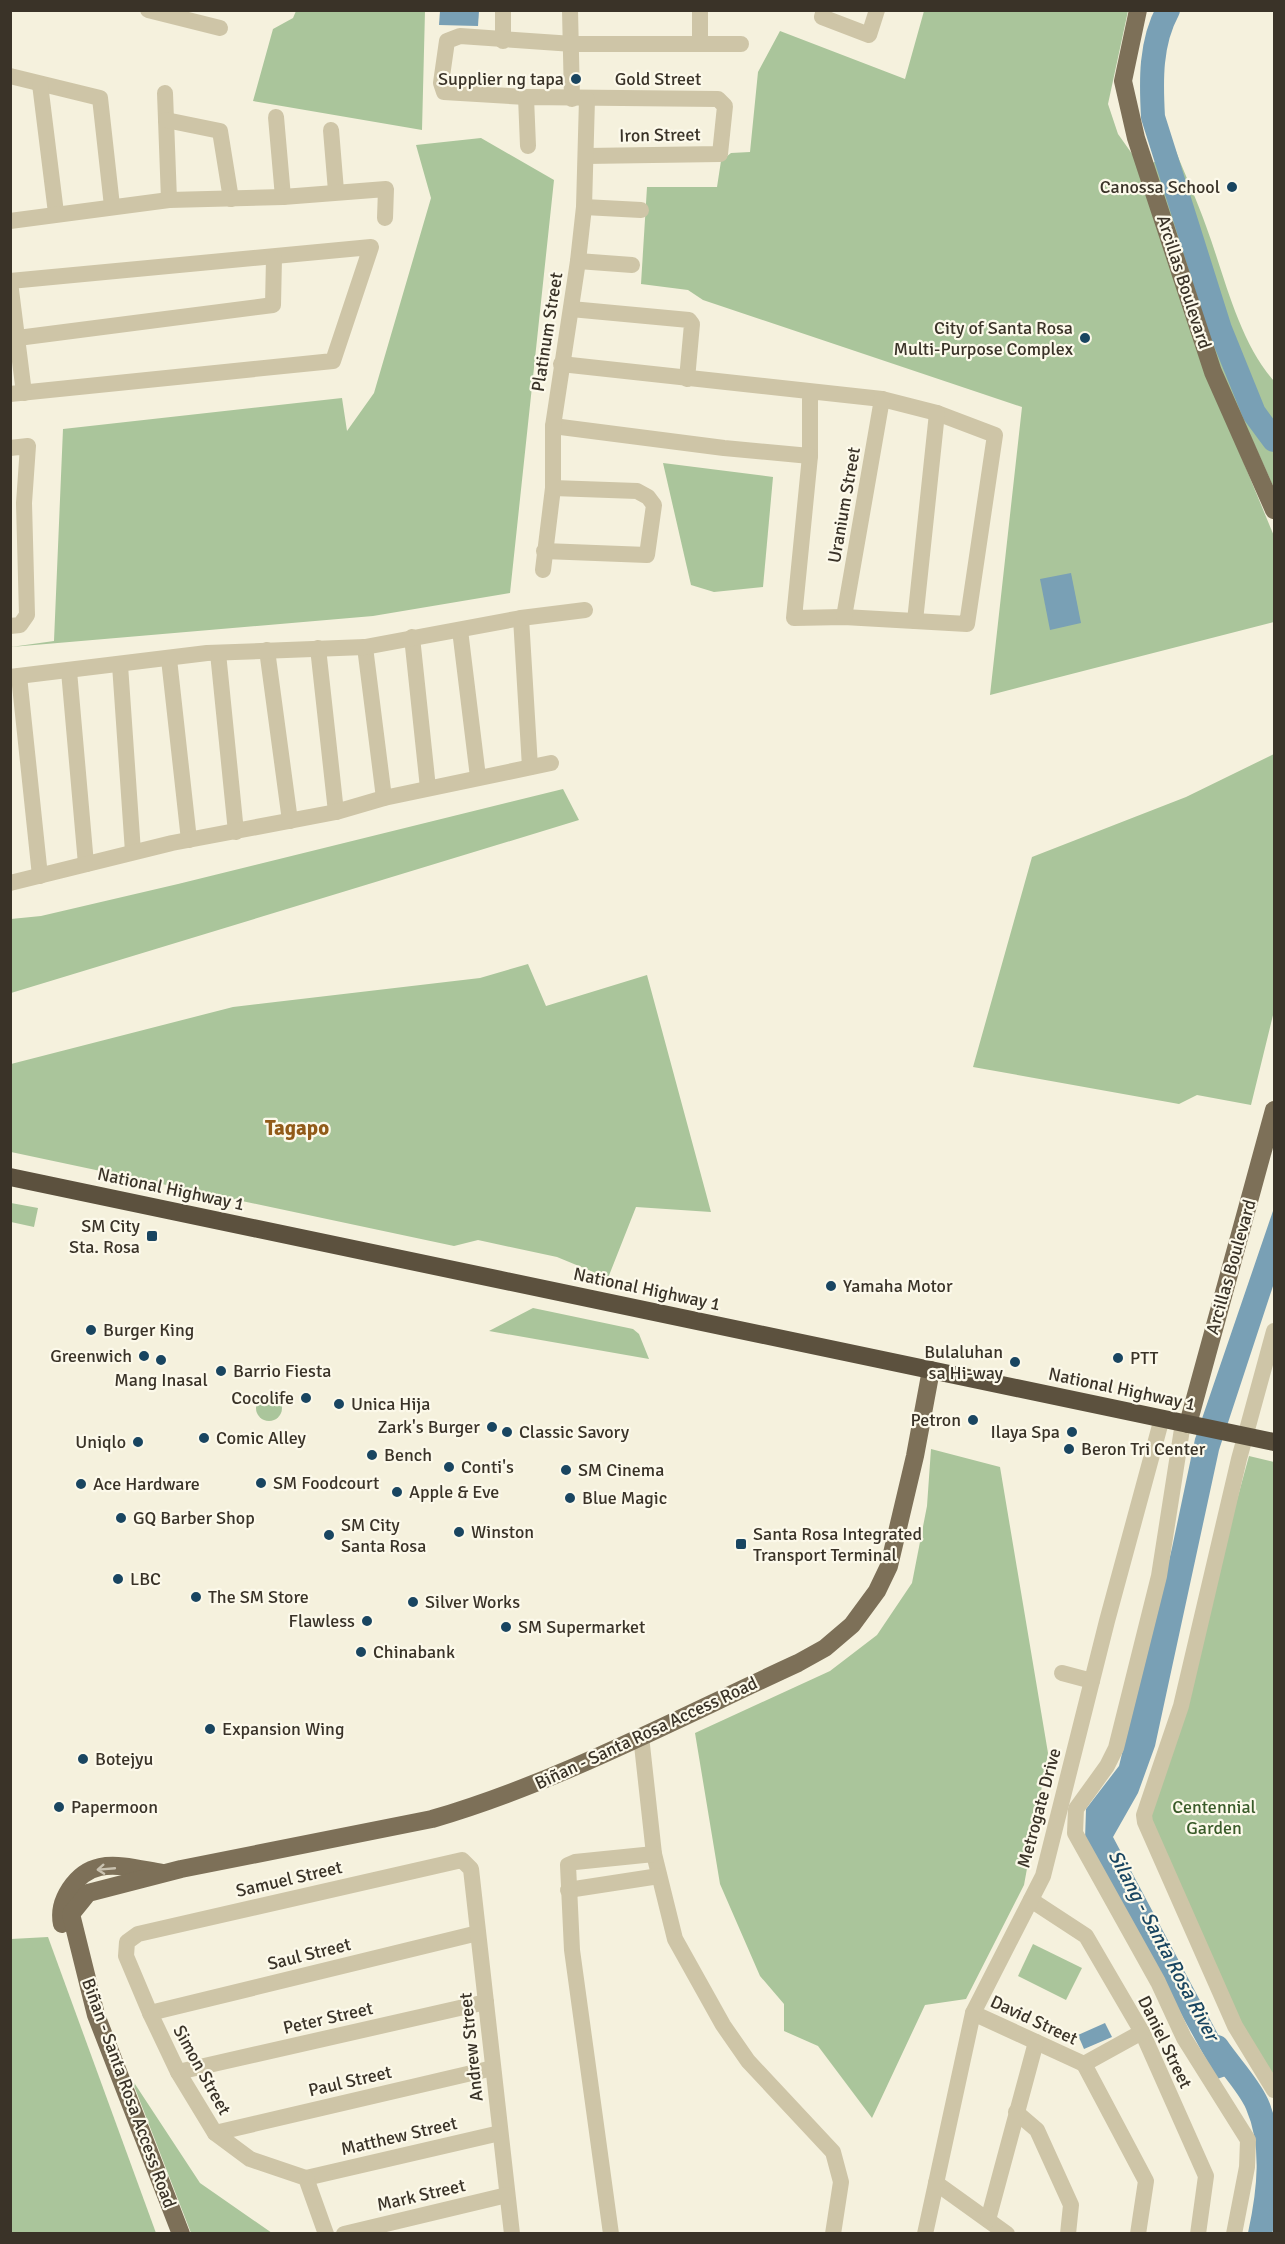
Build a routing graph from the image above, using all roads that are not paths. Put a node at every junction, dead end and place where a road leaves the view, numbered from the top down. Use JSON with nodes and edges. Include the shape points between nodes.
{"nodes":[{"id":1,"x":148,"y":10,"type":"edge"},
{"id":2,"x":504,"y":10,"type":"edge"},
{"id":3,"x":570,"y":10,"type":"edge"},
{"id":4,"x":700,"y":10,"type":"edge"},
{"id":5,"x":824,"y":10,"type":"edge"},
{"id":6,"x":877,"y":10,"type":"edge"},
{"id":7,"x":1138,"y":10,"type":"edge"},
{"id":8,"x":220,"y":28,"type":"dead end"},
{"id":9,"x":503,"y":41,"type":"junction"},
{"id":10,"x":700,"y":43,"type":"junction"},
{"id":11,"x":573,"y":44,"type":"junction"},
{"id":12,"x":741,"y":44,"type":"dead end"},
{"id":13,"x":10,"y":76,"type":"edge"},
{"id":14,"x":40,"y":84,"type":"junction"},
{"id":15,"x":165,"y":93,"type":"dead end"},
{"id":16,"x":526,"y":98,"type":"junction"},
{"id":17,"x":580,"y":99,"type":"junction"},
{"id":18,"x":725,"y":106,"type":"joint"},
{"id":19,"x":276,"y":117,"type":"dead end"},
{"id":20,"x":166,"y":120,"type":"junction"},
{"id":21,"x":331,"y":130,"type":"dead end"},
{"id":22,"x":528,"y":146,"type":"dead end"},
{"id":23,"x":586,"y":156,"type":"junction"},
{"id":24,"x":336,"y":191,"type":"junction"},
{"id":25,"x":283,"y":197,"type":"junction"},
{"id":26,"x":231,"y":199,"type":"junction"},
{"id":27,"x":169,"y":200,"type":"junction"},
{"id":28,"x":112,"y":206,"type":"junction"},
{"id":29,"x":584,"y":207,"type":"junction"},
{"id":30,"x":641,"y":210,"type":"dead end"},
{"id":31,"x":56,"y":213,"type":"junction"},
{"id":32,"x":385,"y":218,"type":"dead end"},
{"id":33,"x":10,"y":221,"type":"edge"},
{"id":34,"x":273,"y":258,"type":"junction"},
{"id":35,"x":578,"y":261,"type":"junction"},
{"id":36,"x":632,"y":265,"type":"dead end"},
{"id":37,"x":10,"y":282,"type":"edge"},
{"id":38,"x":571,"y":309,"type":"junction"},
{"id":39,"x":14,"y":339,"type":"edge"},
{"id":40,"x":561,"y":364,"type":"junction"},
{"id":41,"x":687,"y":379,"type":"junction"},
{"id":42,"x":810,"y":392,"type":"junction"},
{"id":43,"x":17,"y":394,"type":"edge"},
{"id":44,"x":882,"y":399,"type":"junction"},
{"id":45,"x":937,"y":413,"type":"junction"},
{"id":46,"x":553,"y":426,"type":"junction"},
{"id":47,"x":10,"y":448,"type":"edge"},
{"id":48,"x":810,"y":456,"type":"junction"},
{"id":49,"x":552,"y":488,"type":"junction"},
{"id":50,"x":17,"y":504,"type":"edge"},
{"id":51,"x":1275,"y":510,"type":"edge"},
{"id":52,"x":544,"y":551,"type":"junction"},
{"id":53,"x":18,"y":568,"type":"edge"},
{"id":54,"x":543,"y":570,"type":"dead end"},
{"id":55,"x":585,"y":610,"type":"dead end"},
{"id":56,"x":844,"y":617,"type":"junction"},
{"id":57,"x":521,"y":618,"type":"junction"},
{"id":58,"x":915,"y":621,"type":"junction"},
{"id":59,"x":10,"y":626,"type":"edge"},
{"id":60,"x":460,"y":630,"type":"junction"},
{"id":61,"x":412,"y":637,"type":"junction"},
{"id":62,"x":365,"y":647,"type":"junction"},
{"id":63,"x":318,"y":648,"type":"junction"},
{"id":64,"x":267,"y":650,"type":"junction"},
{"id":65,"x":218,"y":653,"type":"junction"},
{"id":66,"x":169,"y":659,"type":"junction"},
{"id":67,"x":120,"y":665,"type":"junction"},
{"id":68,"x":69,"y":671,"type":"junction"},
{"id":69,"x":15,"y":677,"type":"edge"},
{"id":70,"x":551,"y":763,"type":"dead end"},
{"id":71,"x":530,"y":767,"type":"junction"},
{"id":72,"x":478,"y":777,"type":"junction"},
{"id":73,"x":428,"y":788,"type":"junction"},
{"id":74,"x":384,"y":798,"type":"junction"},
{"id":75,"x":336,"y":812,"type":"junction"},
{"id":76,"x":290,"y":820,"type":"junction"},
{"id":77,"x":236,"y":832,"type":"junction"},
{"id":78,"x":189,"y":840,"type":"junction"},
{"id":79,"x":134,"y":852,"type":"junction"},
{"id":80,"x":86,"y":864,"type":"junction"},
{"id":81,"x":40,"y":876,"type":"junction"},
{"id":82,"x":10,"y":883,"type":"edge"},
{"id":83,"x":1275,"y":1110,"type":"edge"},
{"id":84,"x":10,"y":1177,"type":"edge"},
{"id":85,"x":1275,"y":1331,"type":"edge"},
{"id":86,"x":931,"y":1370,"type":"junction"},
{"id":87,"x":1177,"y":1423,"type":"junction"},
{"id":88,"x":1246,"y":1436,"type":"junction"},
{"id":89,"x":1275,"y":1442,"type":"edge"},
{"id":90,"x":1062,"y":1673,"type":"dead end"},
{"id":91,"x":1092,"y":1682,"type":"junction"},
{"id":92,"x":641,"y":1736,"type":"junction"},
{"id":93,"x":654,"y":1854,"type":"junction"},
{"id":94,"x":462,"y":1860,"type":"joint"},
{"id":95,"x":659,"y":1876,"type":"junction"},
{"id":96,"x":568,"y":1890,"type":"junction"},
{"id":97,"x":1031,"y":1900,"type":"junction"},
{"id":98,"x":478,"y":1933,"type":"junction"},
{"id":99,"x":127,"y":1942,"type":"joint"},
{"id":100,"x":486,"y":2002,"type":"junction"},
{"id":101,"x":150,"y":2013,"type":"junction"},
{"id":102,"x":974,"y":2013,"type":"junction"},
{"id":103,"x":1142,"y":2032,"type":"junction"},
{"id":104,"x":1036,"y":2042,"type":"junction"},
{"id":105,"x":1084,"y":2064,"type":"junction"},
{"id":106,"x":493,"y":2068,"type":"junction"},
{"id":107,"x":178,"y":2072,"type":"junction"},
{"id":108,"x":1275,"y":2090,"type":"edge"},
{"id":109,"x":1016,"y":2112,"type":"junction"},
{"id":110,"x":215,"y":2133,"type":"junction"},
{"id":111,"x":500,"y":2133,"type":"junction"},
{"id":112,"x":149,"y":2163,"type":"junction"},
{"id":113,"x":306,"y":2178,"type":"junction"},
{"id":114,"x":936,"y":2183,"type":"junction"},
{"id":115,"x":507,"y":2195,"type":"junction"},
{"id":116,"x":988,"y":2220,"type":"junction"},
{"id":117,"x":172,"y":2234,"type":"edge"},
{"id":118,"x":181,"y":2234,"type":"edge"},
{"id":119,"x":326,"y":2234,"type":"edge"},
{"id":120,"x":344,"y":2234,"type":"edge"},
{"id":121,"x":512,"y":2234,"type":"edge"},
{"id":122,"x":611,"y":2234,"type":"edge"},
{"id":123,"x":833,"y":2234,"type":"edge"},
{"id":124,"x":925,"y":2234,"type":"edge"},
{"id":125,"x":1007,"y":2234,"type":"edge"},
{"id":126,"x":1068,"y":2234,"type":"edge"},
{"id":127,"x":1138,"y":2234,"type":"edge"},
{"id":128,"x":1198,"y":2234,"type":"edge"},
{"id":129,"x":1234,"y":2234,"type":"edge"}],
"edges":[{"from":1,"to":8,"type":"street"},
{"from":2,"to":9,"type":"street"},
{"from":3,"to":11,"type":"street","name":"Platinum Street"},
{"from":4,"to":10,"type":"street"},
{"from":5,"to":6,"type":"street","via":[[822,17],[869,35]]},
{"from":7,"to":51,"type":"main road","name":"Arcillas Boulevard","via":[[1123,81],[1136,138],[1213,372]]},
{"from":9,"to":11,"type":"street"},
{"from":9,"to":16,"type":"street","name":"Gold Street","via":[[460,36],[447,41],[442,88],[444,92]]},
{"from":10,"to":11,"type":"street"},
{"from":10,"to":12,"type":"street"},
{"from":11,"to":17,"type":"street","name":"Platinum Street"},
{"from":13,"to":14,"type":"street"},
{"from":14,"to":28,"type":"street","via":[[100,98]]},
{"from":14,"to":31,"type":"street"},
{"from":15,"to":20,"type":"street"},
{"from":16,"to":17,"type":"street","name":"Gold Street"},
{"from":16,"to":22,"type":"street"},
{"from":17,"to":18,"type":"street","name":"Gold Street","via":[[718,99]]},
{"from":17,"to":23,"type":"street","name":"Platinum Street"},
{"from":18,"to":23,"type":"street","name":"Iron Street","via":[[721,154]]},
{"from":19,"to":25,"type":"street"},
{"from":20,"to":26,"type":"street","via":[[220,130]]},
{"from":20,"to":27,"type":"street"},
{"from":21,"to":24,"type":"street"},
{"from":23,"to":29,"type":"street","name":"Platinum Street"},
{"from":24,"to":25,"type":"street"},
{"from":24,"to":32,"type":"street","via":[[386,189]]},
{"from":25,"to":26,"type":"street"},
{"from":26,"to":27,"type":"street"},
{"from":27,"to":28,"type":"street"},
{"from":28,"to":31,"type":"street"},
{"from":29,"to":30,"type":"street"},
{"from":29,"to":35,"type":"street","name":"Platinum Street"},
{"from":31,"to":33,"type":"street"},
{"from":34,"to":37,"type":"street"},
{"from":34,"to":39,"type":"street","via":[[273,305]]},
{"from":34,"to":43,"type":"street","via":[[371,247],[333,361]]},
{"from":35,"to":36,"type":"street"},
{"from":35,"to":38,"type":"street","name":"Platinum Street"},
{"from":37,"to":39,"type":"street"},
{"from":38,"to":40,"type":"street","name":"Platinum Street"},
{"from":38,"to":41,"type":"street","via":[[689,320],[692,324]]},
{"from":39,"to":43,"type":"street"},
{"from":40,"to":41,"type":"street"},
{"from":40,"to":46,"type":"street","name":"Platinum Street"},
{"from":41,"to":42,"type":"street"},
{"from":42,"to":44,"type":"street"},
{"from":42,"to":48,"type":"street"},
{"from":44,"to":45,"type":"street"},
{"from":44,"to":56,"type":"street","name":"Uranium Street"},
{"from":45,"to":58,"type":"street"},
{"from":45,"to":58,"type":"street","via":[[995,435],[967,624]]},
{"from":46,"to":48,"type":"street"},
{"from":46,"to":49,"type":"street","name":"Platinum Street"},
{"from":47,"to":50,"type":"street","via":[[28,446]]},
{"from":48,"to":56,"type":"street","via":[[794,618]]},
{"from":49,"to":52,"type":"street","name":"Platinum Street"},
{"from":49,"to":52,"type":"street","via":[[637,491],[654,505],[647,555]]},
{"from":50,"to":53,"type":"street"},
{"from":52,"to":54,"type":"street","name":"Platinum Street"},
{"from":53,"to":59,"type":"street","via":[[27,615],[20,625]]},
{"from":55,"to":57,"type":"street"},
{"from":56,"to":58,"type":"street"},
{"from":57,"to":60,"type":"street"},
{"from":57,"to":71,"type":"street"},
{"from":60,"to":61,"type":"street"},
{"from":60,"to":72,"type":"street"},
{"from":61,"to":62,"type":"street"},
{"from":61,"to":73,"type":"street"},
{"from":62,"to":63,"type":"street"},
{"from":62,"to":74,"type":"street"},
{"from":63,"to":64,"type":"street"},
{"from":63,"to":75,"type":"street"},
{"from":64,"to":65,"type":"street"},
{"from":64,"to":76,"type":"street"},
{"from":65,"to":66,"type":"street"},
{"from":65,"to":77,"type":"street"},
{"from":66,"to":67,"type":"street"},
{"from":66,"to":78,"type":"street"},
{"from":67,"to":68,"type":"street"},
{"from":67,"to":79,"type":"street"},
{"from":68,"to":69,"type":"street"},
{"from":68,"to":80,"type":"street"},
{"from":69,"to":81,"type":"street"},
{"from":70,"to":71,"type":"street"},
{"from":71,"to":72,"type":"street"},
{"from":72,"to":73,"type":"street"},
{"from":73,"to":74,"type":"street"},
{"from":74,"to":75,"type":"street"},
{"from":75,"to":76,"type":"street"},
{"from":76,"to":77,"type":"street"},
{"from":77,"to":78,"type":"street"},
{"from":78,"to":79,"type":"street"},
{"from":79,"to":80,"type":"street"},
{"from":80,"to":81,"type":"street"},
{"from":81,"to":82,"type":"street"},
{"from":83,"to":87,"type":"main road","name":"Arcillas Boulevard"},
{"from":84,"to":86,"type":"highway","name":"National Highway 1"},
{"from":85,"to":88,"type":"street"},
{"from":86,"to":87,"type":"highway","name":"National Highway 1"},
{"from":86,"to":92,"type":"main road","name":"Biñan - Santa Rosa Access Road","via":[[888,1566],[864,1611],[842,1634],[798,1663]]},
{"from":87,"to":88,"type":"highway","name":"National Highway 1"},
{"from":87,"to":91,"type":"street","name":"Metrogate Drive"},
{"from":87,"to":129,"type":"street","via":[[1159,1576],[1119,1737],[1107,1766],[1076,1809],[1074,1821],[1084,1852],[1106,1885],[1184,2038],[1248,2140]]},
{"from":88,"to":89,"type":"highway","name":"National Highway 1"},
{"from":88,"to":108,"type":"street","via":[[1181,1706],[1144,1815],[1235,2026]]},
{"from":90,"to":91,"type":"street"},
{"from":91,"to":97,"type":"street","name":"Metrogate Drive","via":[[1043,1876]]},
{"from":92,"to":93,"type":"street"},
{"from":92,"to":112,"type":"main road","name":"Biñan - Santa Rosa Access Road","via":[[510,1795],[432,1819],[163,1874],[100,1867],[83,1876],[67,1893],[60,1914],[99,2051]]},
{"from":93,"to":95,"type":"street"},
{"from":93,"to":96,"type":"street","via":[[575,1862],[568,1866]]},
{"from":94,"to":98,"type":"street","name":"Andrew Street","via":[[471,1869]]},
{"from":94,"to":99,"type":"street","name":"Samuel Street","via":[[138,1934]]},
{"from":95,"to":96,"type":"street"},
{"from":95,"to":123,"type":"street","via":[[675,1939],[723,2025],[748,2061],[833,2152],[841,2182]]},
{"from":96,"to":122,"type":"street","via":[[572,1950]]},
{"from":97,"to":102,"type":"street","name":"Metrogate Drive"},
{"from":97,"to":103,"type":"street","name":"Daniel Street","via":[[1086,1936]]},
{"from":98,"to":100,"type":"street","name":"Andrew Street"},
{"from":98,"to":101,"type":"street","name":"Saul Street"},
{"from":99,"to":101,"type":"street","name":"Simon Street","via":[[126,1956]]},
{"from":100,"to":106,"type":"street","name":"Andrew Street"},
{"from":100,"to":107,"type":"street","name":"Peter Street"},
{"from":101,"to":107,"type":"street","name":"Simon Street"},
{"from":102,"to":104,"type":"street","name":"David Street"},
{"from":102,"to":114,"type":"street","name":"Metrogate Drive"},
{"from":103,"to":105,"type":"street","name":"David Street"},
{"from":103,"to":128,"type":"street","name":"Daniel Street","via":[[1206,2176]]},
{"from":104,"to":105,"type":"street","name":"David Street"},
{"from":104,"to":109,"type":"street"},
{"from":105,"to":127,"type":"street","via":[[1146,2181]]},
{"from":106,"to":110,"type":"street","name":"Paul Street"},
{"from":106,"to":111,"type":"street","name":"Andrew Street"},
{"from":107,"to":110,"type":"street","name":"Simon Street"},
{"from":109,"to":116,"type":"street"},
{"from":109,"to":126,"type":"street","via":[[1037,2130],[1071,2205]]},
{"from":110,"to":113,"type":"street","name":"Simon Street","via":[[250,2159]]},
{"from":111,"to":113,"type":"street","name":"Matthew Street"},
{"from":111,"to":115,"type":"street","name":"Andrew Street"},
{"from":112,"to":117,"type":"main road","name":"Biñan - Santa Rosa Access Road"},
{"from":112,"to":118,"type":"main road","name":"Biñan - Santa Rosa Access Road"},
{"from":113,"to":119,"type":"street"},
{"from":114,"to":116,"type":"street"},
{"from":114,"to":124,"type":"street","name":"Metrogate Drive"},
{"from":115,"to":120,"type":"street","name":"Mark Street"},
{"from":115,"to":121,"type":"street","name":"Andrew Street"},
{"from":116,"to":125,"type":"street"}]}
